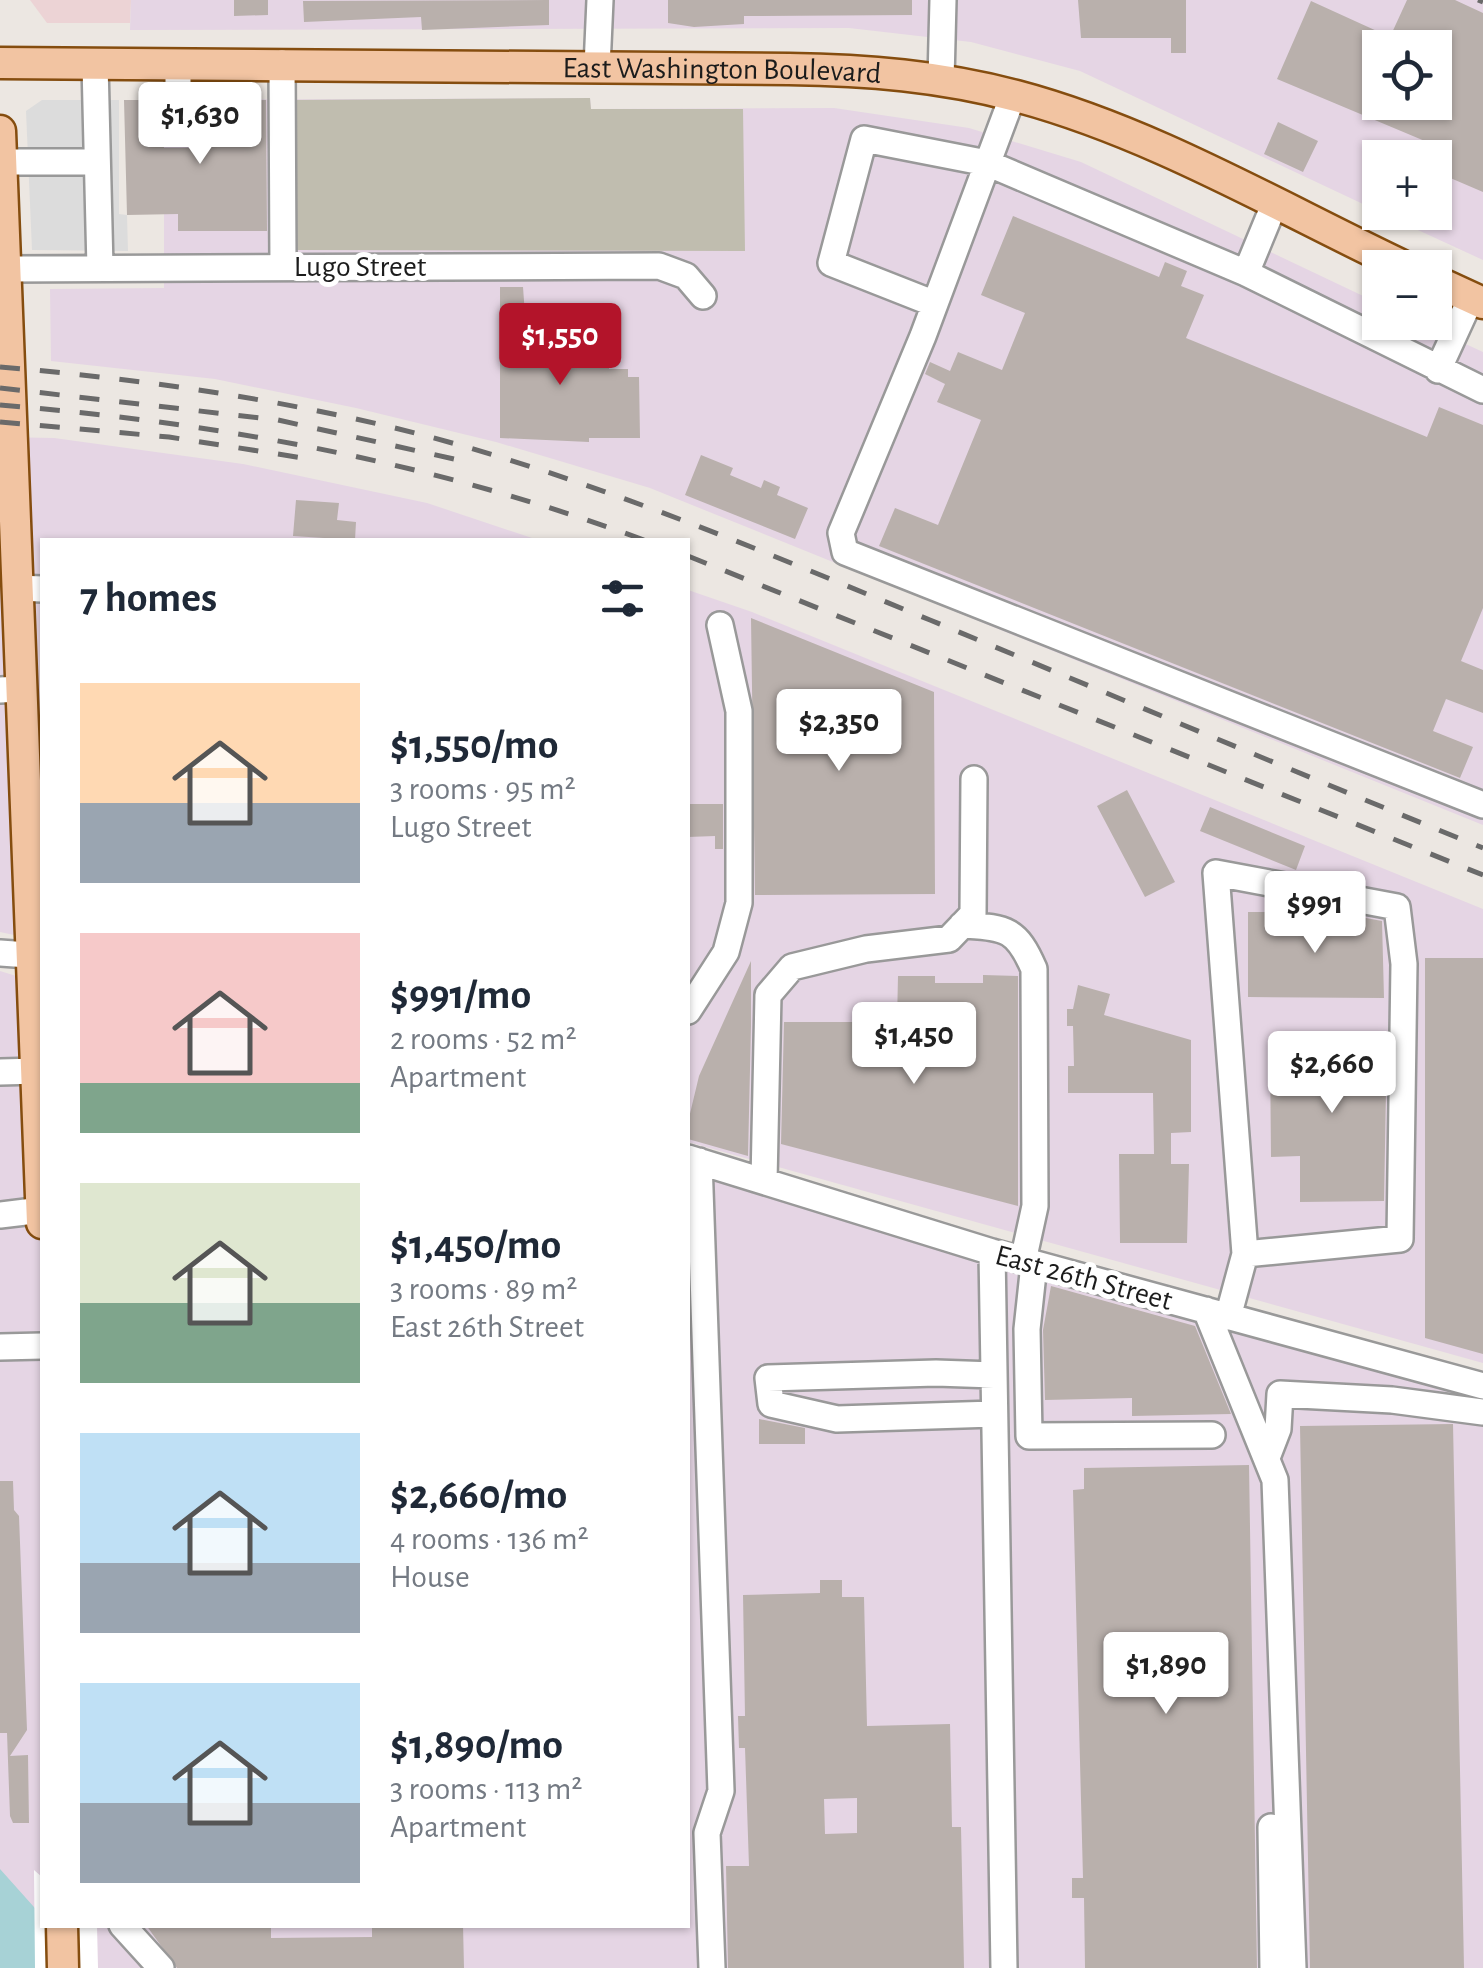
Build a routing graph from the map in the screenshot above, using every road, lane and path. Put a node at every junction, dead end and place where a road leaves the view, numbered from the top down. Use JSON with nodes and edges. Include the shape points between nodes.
{"nodes":[{"id":1,"x":600,"y":0,"type":"edge"},
{"id":2,"x":943,"y":0,"type":"edge"},
{"id":3,"x":0,"y":63,"type":"edge"},
{"id":4,"x":178,"y":63,"type":"junction"},
{"id":5,"x":282,"y":63,"type":"junction"},
{"id":6,"x":95,"y":64,"type":"junction"},
{"id":7,"x":597,"y":67,"type":"junction"},
{"id":8,"x":940,"y":80,"type":"junction"},
{"id":9,"x":1013,"y":96,"type":"junction"},
{"id":10,"x":178,"y":124,"type":"dead end"},
{"id":11,"x":0,"y":130,"type":"edge"},
{"id":12,"x":1,"y":162,"type":"edge"},
{"id":13,"x":97,"y":162,"type":"junction"},
{"id":14,"x":987,"y":163,"type":"junction"},
{"id":15,"x":1,"y":200,"type":"edge"},
{"id":16,"x":1274,"y":205,"type":"junction"},
{"id":17,"x":1369,"y":250,"type":"edge"},
{"id":18,"x":283,"y":266,"type":"junction"},
{"id":19,"x":100,"y":268,"type":"junction"},
{"id":20,"x":6,"y":269,"type":"junction"},
{"id":21,"x":1246,"y":274,"type":"junction"},
{"id":22,"x":1452,"y":289,"type":"edge"},
{"id":23,"x":703,"y":296,"type":"dead end"},
{"id":24,"x":1477,"y":300,"type":"edge"},
{"id":25,"x":935,"y":304,"type":"junction"},
{"id":26,"x":1438,"y":370,"type":"junction"},
{"id":27,"x":1483,"y":390,"type":"edge"},
{"id":28,"x":30,"y":588,"type":"edge"},
{"id":29,"x":720,"y":624,"type":"dead end"},
{"id":30,"x":10,"y":689,"type":"edge"},
{"id":31,"x":974,"y":779,"type":"dead end"},
{"id":32,"x":1483,"y":805,"type":"edge"},
{"id":33,"x":962,"y":925,"type":"junction"},
{"id":34,"x":0,"y":953,"type":"edge"},
{"id":35,"x":38,"y":954,"type":"edge"},
{"id":36,"x":690,"y":1008,"type":"edge"},
{"id":37,"x":40,"y":1068,"type":"edge"},
{"id":38,"x":0,"y":1072,"type":"edge"},
{"id":39,"x":693,"y":1160,"type":"edge"},
{"id":40,"x":764,"y":1182,"type":"junction"},
{"id":41,"x":40,"y":1210,"type":"edge"},
{"id":42,"x":0,"y":1215,"type":"edge"},
{"id":43,"x":992,"y":1252,"type":"junction"},
{"id":44,"x":1245,"y":1254,"type":"junction"},
{"id":45,"x":1029,"y":1262,"type":"junction"},
{"id":46,"x":1217,"y":1314,"type":"junction"},
{"id":47,"x":40,"y":1346,"type":"edge"},
{"id":48,"x":0,"y":1347,"type":"edge"},
{"id":49,"x":994,"y":1376,"type":"junction"},
{"id":50,"x":1483,"y":1386,"type":"edge"},
{"id":51,"x":697,"y":1387,"type":"edge"},
{"id":52,"x":1483,"y":1412,"type":"edge"},
{"id":53,"x":994,"y":1414,"type":"junction"},
{"id":54,"x":1212,"y":1435,"type":"dead end"},
{"id":55,"x":1268,"y":1455,"type":"junction"},
{"id":56,"x":1271,"y":1827,"type":"dead end"},
{"id":57,"x":62,"y":1928,"type":"edge"},
{"id":58,"x":125,"y":1928,"type":"edge"},
{"id":59,"x":63,"y":1968,"type":"edge"},
{"id":60,"x":161,"y":1968,"type":"edge"},
{"id":61,"x":712,"y":1968,"type":"edge"},
{"id":62,"x":1004,"y":1968,"type":"edge"},
{"id":63,"x":1274,"y":1968,"type":"edge"},
{"id":64,"x":1293,"y":1968,"type":"edge"}],
"edges":[{"from":1,"to":7,"type":"street"},
{"from":2,"to":8,"type":"street"},
{"from":3,"to":6,"type":"main road","name":"East Washington Boulevard"},
{"from":4,"to":5,"type":"main road","name":"East Washington Boulevard"},
{"from":4,"to":6,"type":"main road","name":"East Washington Boulevard"},
{"from":4,"to":10,"type":"street"},
{"from":5,"to":7,"type":"main road","name":"East Washington Boulevard"},
{"from":5,"to":18,"type":"street"},
{"from":6,"to":13,"type":"street"},
{"from":7,"to":8,"type":"main road","name":"East Washington Boulevard","via":[[865,70]]},
{"from":8,"to":9,"type":"main road","name":"East Washington Boulevard"},
{"from":9,"to":14,"type":"street"},
{"from":9,"to":16,"type":"main road","name":"East Washington Boulevard","via":[[1131,136]]},
{"from":11,"to":12,"type":"main road"},
{"from":12,"to":13,"type":"street"},
{"from":12,"to":15,"type":"main road"},
{"from":13,"to":19,"type":"street"},
{"from":14,"to":21,"type":"street"},
{"from":14,"to":25,"type":"street"},
{"from":14,"to":25,"type":"street","via":[[864,139],[831,263]]},
{"from":15,"to":20,"type":"main road"},
{"from":16,"to":17,"type":"main road","name":"East Washington Boulevard"},
{"from":16,"to":21,"type":"street"},
{"from":18,"to":19,"type":"street","name":"Lugo Street"},
{"from":18,"to":23,"type":"street","name":"Lugo Street","via":[[659,266],[686,276]]},
{"from":19,"to":20,"type":"street","name":"Lugo Street"},
{"from":20,"to":28,"type":"main road"},
{"from":21,"to":26,"type":"street"},
{"from":22,"to":24,"type":"main road"},
{"from":24,"to":26,"type":"street"},
{"from":25,"to":32,"type":"street","via":[[841,534],[845,552]]},
{"from":26,"to":27,"type":"street"},
{"from":28,"to":30,"type":"main road"},
{"from":29,"to":36,"type":"street","via":[[739,711],[740,904],[726,952]]},
{"from":30,"to":35,"type":"main road"},
{"from":31,"to":33,"type":"street","via":[[973,914]]},
{"from":33,"to":40,"type":"street","via":[[949,940],[866,949],[792,967],[768,994]]},
{"from":33,"to":45,"type":"street","via":[[1002,928],[1022,941],[1034,968],[1035,1206]]},
{"from":34,"to":35,"type":"street"},
{"from":35,"to":37,"type":"main road"},
{"from":37,"to":38,"type":"street"},
{"from":39,"to":40,"type":"street","name":"East 26th Street"},
{"from":39,"to":51,"type":"street"},
{"from":40,"to":43,"type":"street","name":"East 26th Street"},
{"from":41,"to":42,"type":"street"},
{"from":43,"to":45,"type":"street","name":"East 26th Street"},
{"from":43,"to":49,"type":"street"},
{"from":44,"to":44,"type":"street","via":[[1217,892],[1216,873],[1397,906],[1404,964],[1400,1240]]},
{"from":44,"to":46,"type":"street"},
{"from":45,"to":46,"type":"street","name":"East 26th Street"},
{"from":45,"to":54,"type":"street","via":[[1029,1436]]},
{"from":46,"to":50,"type":"street","name":"East 26th Street"},
{"from":46,"to":55,"type":"street"},
{"from":47,"to":48,"type":"street"},
{"from":49,"to":53,"type":"street"},
{"from":49,"to":53,"type":"street","via":[[768,1378],[771,1404],[837,1418]]},
{"from":51,"to":61,"type":"street","via":[[722,1791],[707,1832]]},
{"from":52,"to":55,"type":"street","via":[[1280,1394]]},
{"from":53,"to":62,"type":"street"},
{"from":55,"to":64,"type":"street","via":[[1275,1480]]},
{"from":56,"to":63,"type":"street"},
{"from":57,"to":59,"type":"main road"},
{"from":58,"to":60,"type":"street"}]}
